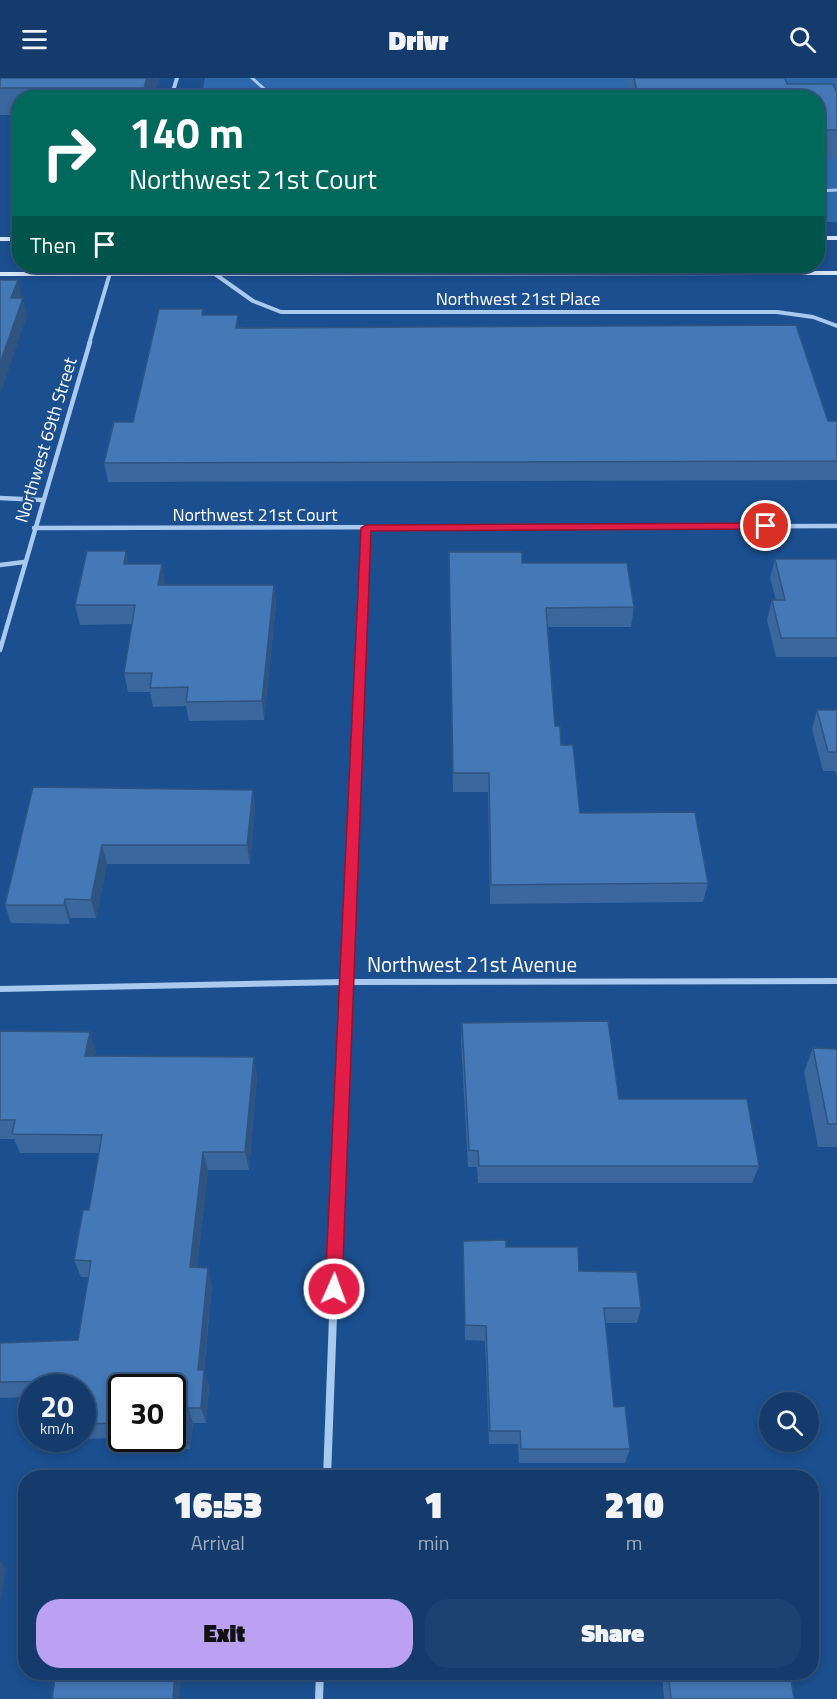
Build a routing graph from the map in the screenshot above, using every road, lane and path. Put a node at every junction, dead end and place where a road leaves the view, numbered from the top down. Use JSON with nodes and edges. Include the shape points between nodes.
{"nodes":[{"id":1,"x":252,"y":78,"type":"edge"},
{"id":2,"x":266,"y":90,"type":"edge"},
{"id":3,"x":22,"y":273,"type":"edge"},
{"id":4,"x":111,"y":273,"type":"edge"},
{"id":5,"x":194,"y":273,"type":"edge"},
{"id":6,"x":277,"y":273,"type":"edge"},
{"id":7,"x":0,"y":274,"type":"edge"},
{"id":8,"x":215,"y":274,"type":"junction"},
{"id":9,"x":837,"y":326,"type":"edge"},
{"id":10,"x":0,"y":498,"type":"edge"},
{"id":11,"x":42,"y":500,"type":"junction"},
{"id":12,"x":837,"y":526,"type":"edge"},
{"id":13,"x":34,"y":528,"type":"junction"},
{"id":14,"x":366,"y":528,"type":"junction"},
{"id":15,"x":24,"y":562,"type":"junction"},
{"id":16,"x":0,"y":565,"type":"edge"},
{"id":17,"x":0,"y":650,"type":"edge"},
{"id":18,"x":837,"y":981,"type":"edge"},
{"id":19,"x":345,"y":982,"type":"junction"},
{"id":20,"x":0,"y":988,"type":"edge"},
{"id":21,"x":327,"y":1470,"type":"edge"},
{"id":22,"x":319,"y":1680,"type":"edge"},
{"id":23,"x":318,"y":1699,"type":"edge"}],
"edges":[{"from":1,"to":2,"type":"lane"},
{"from":3,"to":7,"type":"main road"},
{"from":4,"to":11,"type":"street","name":"Northwest 69th Street"},
{"from":5,"to":8,"type":"main road"},
{"from":6,"to":8,"type":"main road"},
{"from":8,"to":9,"type":"street","name":"Northwest 21st Place","via":[[253,301],[280,312],[777,312],[796,313]]},
{"from":10,"to":11,"type":"street"},
{"from":11,"to":13,"type":"street","name":"Northwest 69th Street"},
{"from":12,"to":14,"type":"street","name":"Northwest 21st Court"},
{"from":13,"to":14,"type":"street","name":"Northwest 21st Court"},
{"from":13,"to":15,"type":"street","name":"Northwest 69th Street"},
{"from":14,"to":19,"type":"street"},
{"from":15,"to":16,"type":"street"},
{"from":15,"to":17,"type":"street","name":"Northwest 69th Street"},
{"from":18,"to":19,"type":"street","name":"Northwest 21st Avenue"},
{"from":19,"to":20,"type":"street","name":"Northwest 21st Avenue"},
{"from":19,"to":21,"type":"street"},
{"from":22,"to":23,"type":"street"}]}
